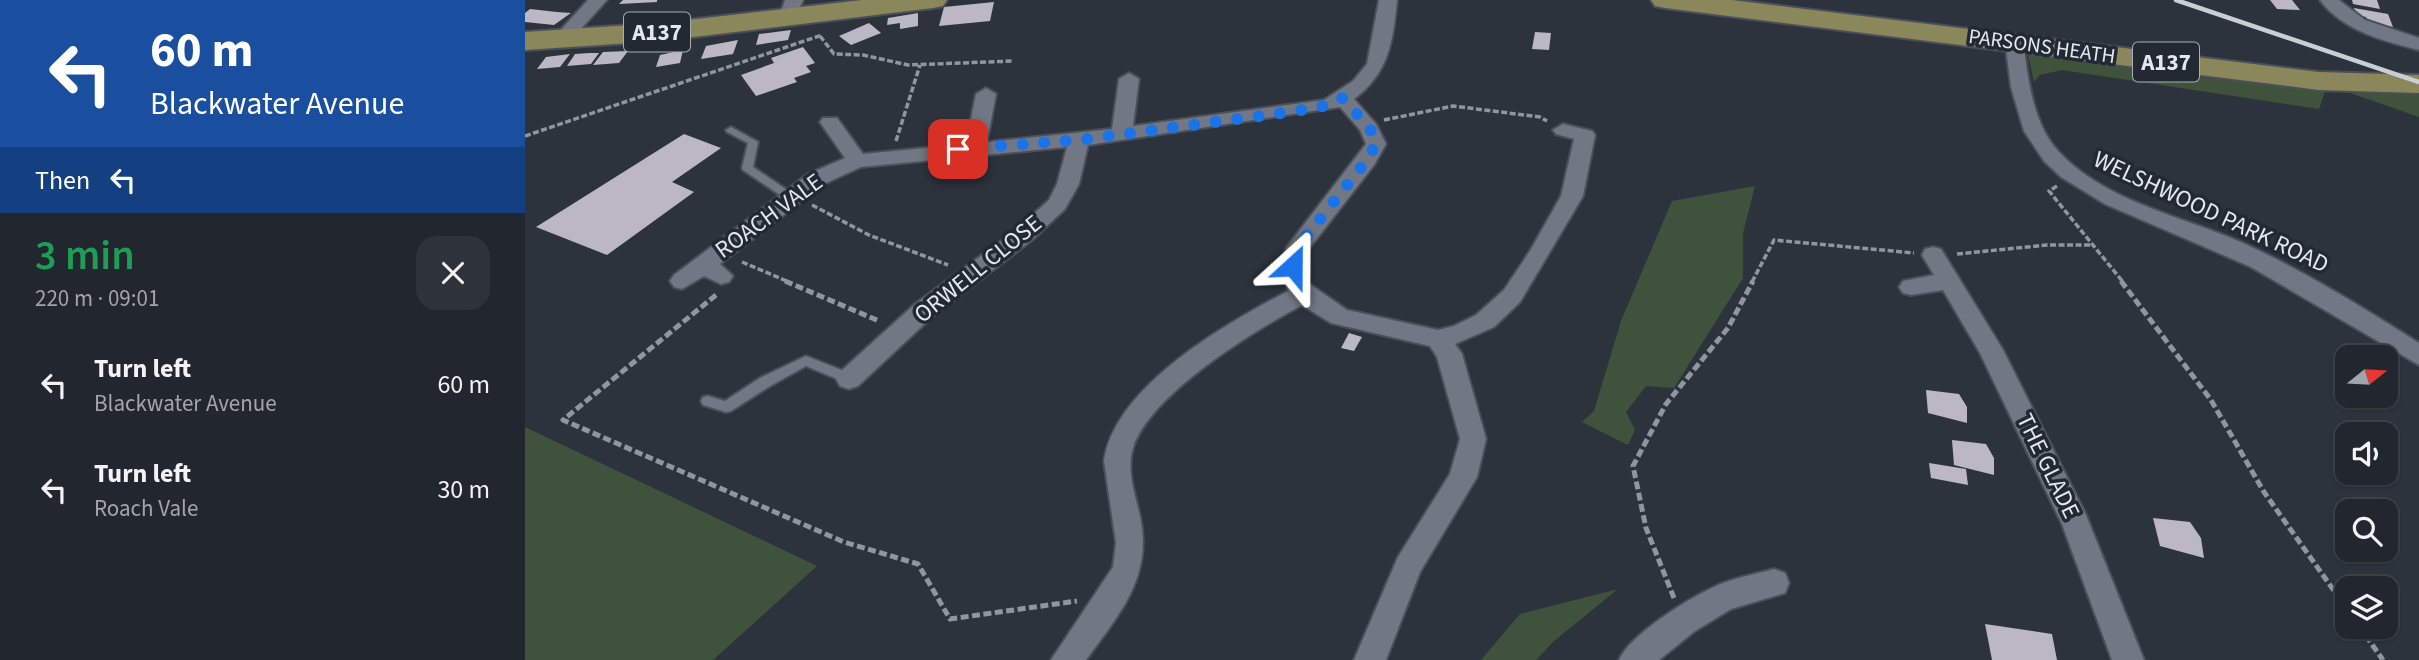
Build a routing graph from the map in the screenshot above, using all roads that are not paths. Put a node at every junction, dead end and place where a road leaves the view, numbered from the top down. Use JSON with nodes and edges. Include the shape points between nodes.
{"nodes":[{"id":1,"x":598,"y":0,"type":"edge"},
{"id":2,"x":933,"y":0,"type":"edge"},
{"id":3,"x":1388,"y":0,"type":"edge"},
{"id":4,"x":1665,"y":0,"type":"edge"},
{"id":5,"x":2329,"y":0,"type":"edge"},
{"id":6,"x":791,"y":9,"type":"edge"},
{"id":7,"x":562,"y":39,"type":"junction"},
{"id":8,"x":525,"y":41,"type":"edge"},
{"id":9,"x":2014,"y":41,"type":"junction"},
{"id":10,"x":2419,"y":44,"type":"edge"},
{"id":11,"x":1129,"y":79,"type":"dead end"},
{"id":12,"x":2419,"y":84,"type":"edge"},
{"id":13,"x":986,"y":94,"type":"dead end"},
{"id":14,"x":1342,"y":98,"type":"junction"},
{"id":15,"x":830,"y":122,"type":"dead end"},
{"id":16,"x":731,"y":130,"type":"dead end"},
{"id":17,"x":1563,"y":130,"type":"road end"},
{"id":18,"x":1122,"y":133,"type":"junction"},
{"id":19,"x":1079,"y":140,"type":"junction"},
{"id":20,"x":975,"y":147,"type":"junction"},
{"id":21,"x":857,"y":160,"type":"junction"},
{"id":22,"x":796,"y":195,"type":"junction"},
{"id":23,"x":1933,"y":255,"type":"road end"},
{"id":24,"x":682,"y":281,"type":"dead end"},
{"id":25,"x":1949,"y":281,"type":"junction"},
{"id":26,"x":1911,"y":287,"type":"dead end"},
{"id":27,"x":1304,"y":293,"type":"junction"},
{"id":28,"x":1438,"y":339,"type":"junction"},
{"id":29,"x":2419,"y":355,"type":"edge"},
{"id":30,"x":849,"y":379,"type":"joint"},
{"id":31,"x":708,"y":401,"type":"dead end"},
{"id":32,"x":1774,"y":583,"type":"dead end"},
{"id":33,"x":1067,"y":660,"type":"edge"},
{"id":34,"x":1370,"y":660,"type":"edge"},
{"id":35,"x":1635,"y":660,"type":"edge"},
{"id":36,"x":2128,"y":660,"type":"edge"}],
"edges":[{"from":1,"to":7,"type":"street"},
{"from":2,"to":6,"type":"main road","number":"A137","via":[[846,12]]},
{"from":3,"to":14,"type":"street","name":"ROACH VALE","via":[[1376,68],[1357,91]]},
{"from":4,"to":9,"type":"main road","name":"PARSONS HEATH","number":"A137"},
{"from":5,"to":10,"type":"street","via":[[2341,14],[2361,25]]},
{"from":6,"to":7,"type":"main road","number":"A137"},
{"from":7,"to":8,"type":"main road","number":"A137"},
{"from":9,"to":12,"type":"main road","name":"PARSONS HEATH","number":"A137","via":[[2319,81]]},
{"from":9,"to":29,"type":"street","name":"WELSHWOOD PARK ROAD","via":[[2018,78],[2031,121],[2040,141],[2072,175],[2108,196],[2287,274]]},
{"from":11,"to":18,"type":"street"},
{"from":13,"to":20,"type":"street"},
{"from":14,"to":18,"type":"street","name":"ROACH VALE","via":[[1290,112]]},
{"from":14,"to":27,"type":"street","via":[[1366,124],[1376,144],[1297,248],[1293,266],[1297,286]]},
{"from":15,"to":21,"type":"street"},
{"from":16,"to":22,"type":"lane","via":[[753,142],[747,168],[784,193]]},
{"from":17,"to":28,"type":"street","via":[[1585,135],[1572,196],[1539,255],[1512,296],[1485,321]]},
{"from":18,"to":19,"type":"street","name":"ROACH VALE"},
{"from":19,"to":20,"type":"street","name":"ROACH VALE"},
{"from":19,"to":30,"type":"street","name":"ORWELL CLOSE","via":[[1068,184],[1057,204]]},
{"from":20,"to":21,"type":"street","name":"ROACH VALE"},
{"from":21,"to":22,"type":"street","name":"ROACH VALE"},
{"from":22,"to":24,"type":"street","name":"ROACH VALE","via":[[715,264]]},
{"from":23,"to":25,"type":"street","name":"THE GLADE"},
{"from":25,"to":26,"type":"street"},
{"from":25,"to":36,"type":"street","name":"THE GLADE","via":[[1991,350],[2076,524]]},
{"from":27,"to":28,"type":"street","via":[[1340,317]]},
{"from":27,"to":33,"type":"street","via":[[1223,339],[1132,420],[1118,450],[1131,556],[1113,596]]},
{"from":28,"to":34,"type":"street","via":[[1449,354],[1473,439],[1463,477],[1408,566]]},
{"from":30,"to":31,"type":"lane","via":[[806,361],[726,407]]},
{"from":32,"to":35,"type":"street","via":[[1723,597]]}]}
